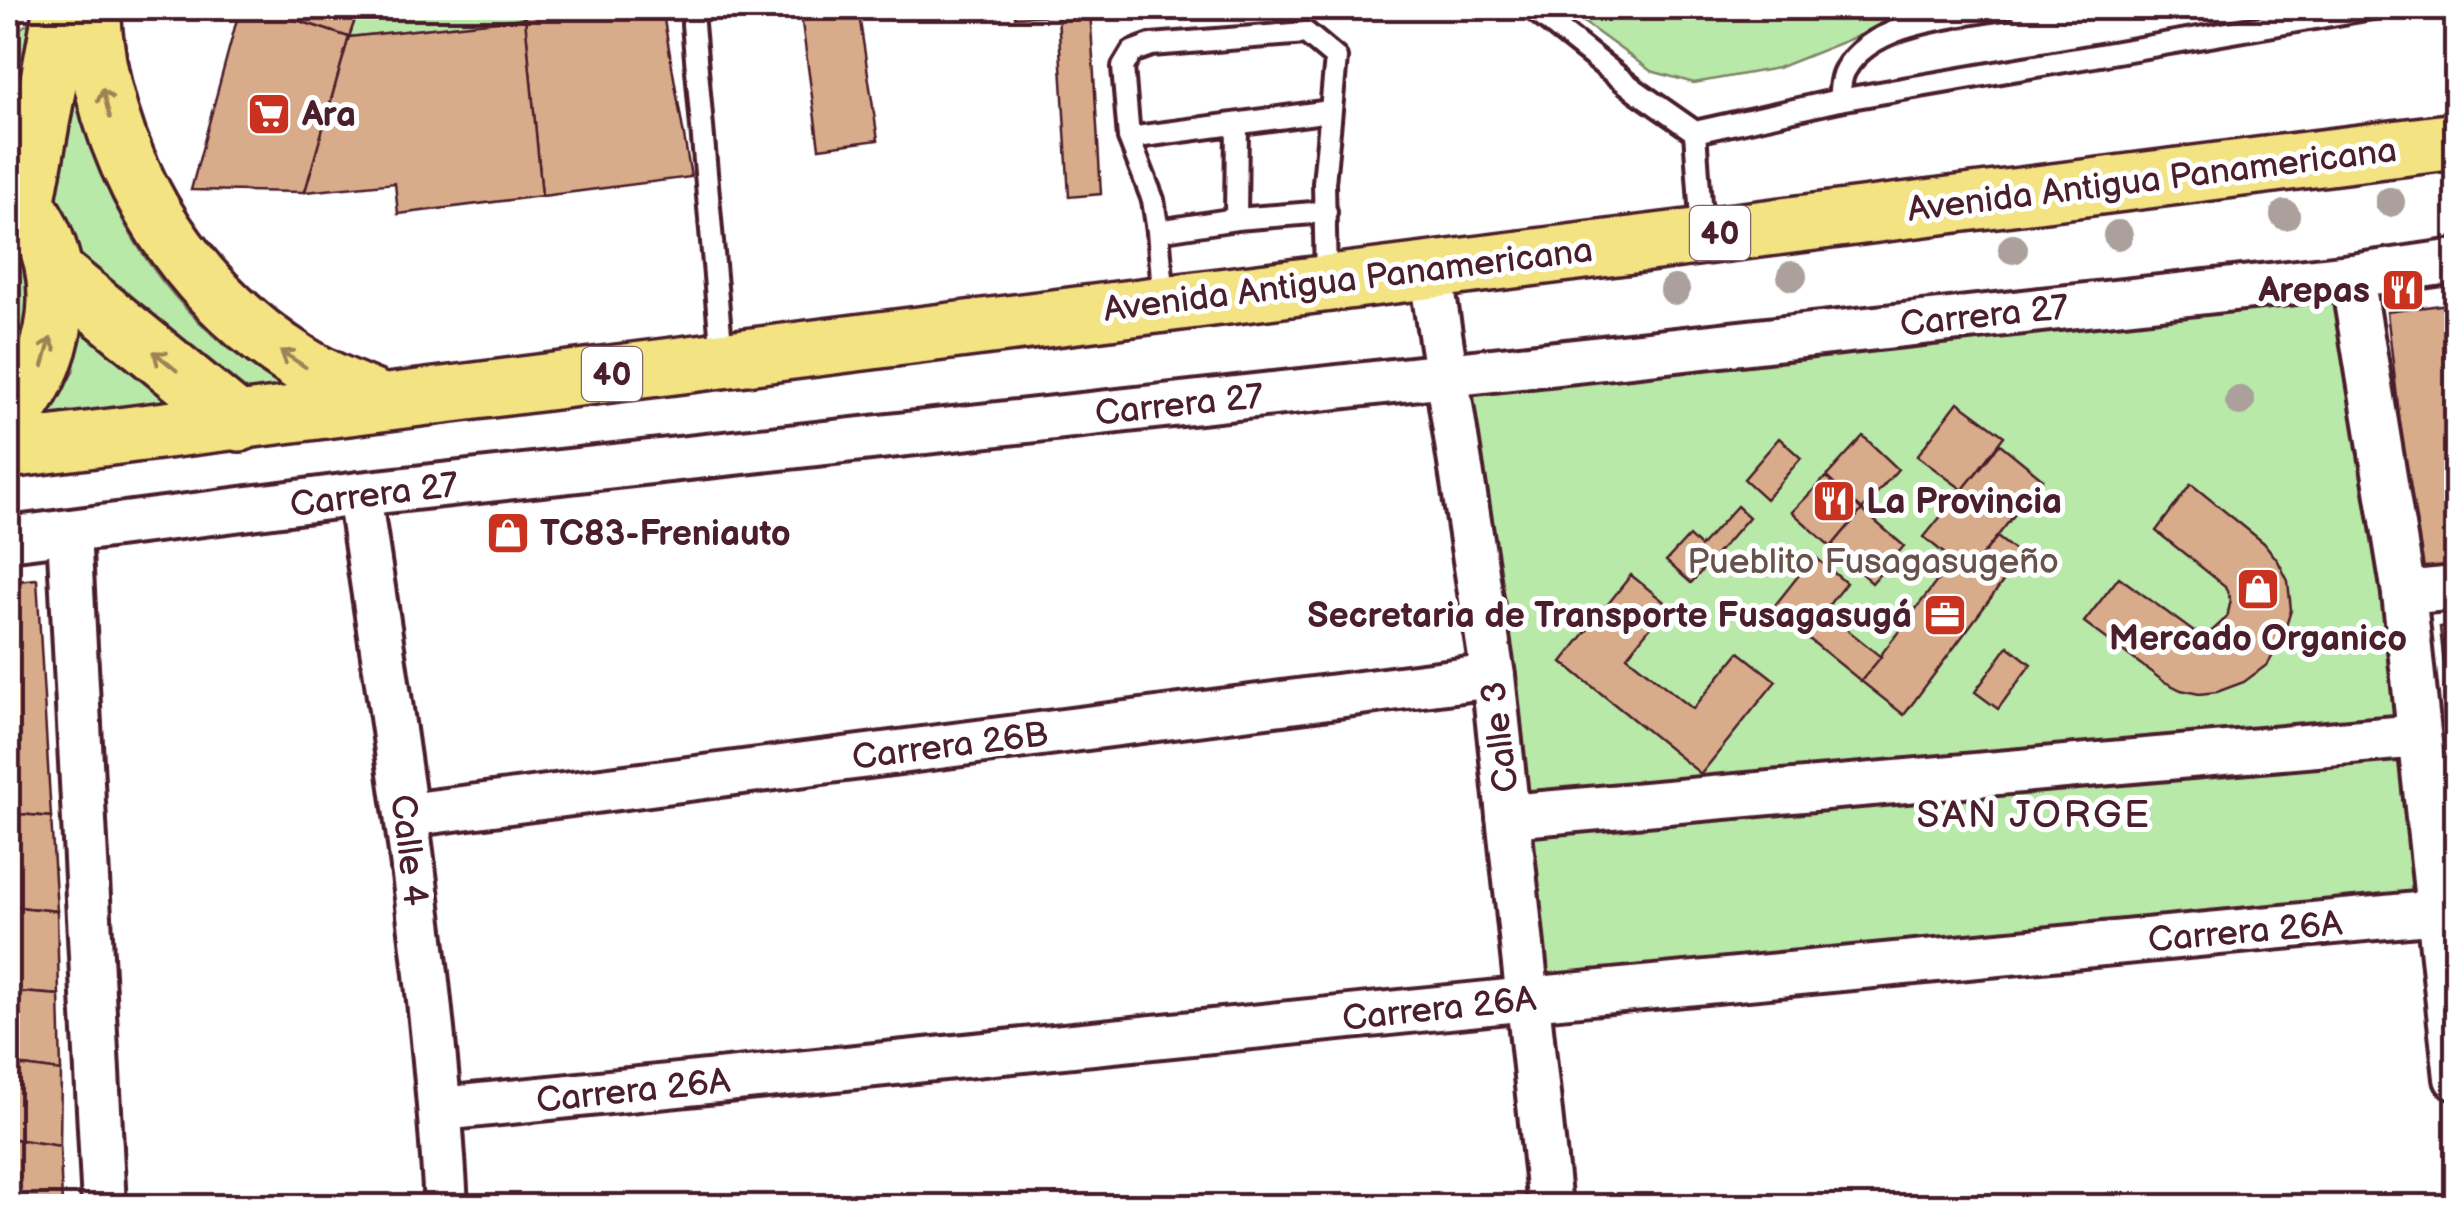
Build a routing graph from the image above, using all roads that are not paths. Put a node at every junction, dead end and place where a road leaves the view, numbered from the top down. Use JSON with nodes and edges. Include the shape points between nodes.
{"nodes":[{"id":1,"x":62,"y":8,"type":"edge"},
{"id":2,"x":92,"y":8,"type":"edge"},
{"id":3,"x":1532,"y":8,"type":"edge"},
{"id":4,"x":2003,"y":8,"type":"edge"},
{"id":5,"x":2372,"y":8,"type":"edge"},
{"id":6,"x":2324,"y":12,"type":"edge"},
{"id":7,"x":693,"y":24,"type":"dead end"},
{"id":8,"x":1839,"y":100,"type":"junction"},
{"id":9,"x":1330,"y":111,"type":"junction"},
{"id":10,"x":1238,"y":124,"type":"junction"},
{"id":11,"x":1696,"y":132,"type":"junction"},
{"id":12,"x":1128,"y":138,"type":"junction"},
{"id":13,"x":2456,"y":141,"type":"edge"},
{"id":14,"x":17,"y":193,"type":"edge"},
{"id":15,"x":1326,"y":212,"type":"junction"},
{"id":16,"x":1236,"y":219,"type":"junction"},
{"id":17,"x":1158,"y":231,"type":"junction"},
{"id":18,"x":1702,"y":235,"type":"junction"},
{"id":19,"x":2456,"y":261,"type":"edge"},
{"id":20,"x":1430,"y":269,"type":"junction"},
{"id":21,"x":54,"y":270,"type":"junction"},
{"id":22,"x":2352,"y":276,"type":"junction"},
{"id":23,"x":1326,"y":282,"type":"junction"},
{"id":24,"x":1164,"y":302,"type":"junction"},
{"id":25,"x":722,"y":360,"type":"junction"},
{"id":26,"x":1447,"y":374,"type":"junction"},
{"id":27,"x":380,"y":402,"type":"junction"},
{"id":28,"x":8,"y":423,"type":"edge"},
{"id":29,"x":240,"y":423,"type":"junction"},
{"id":30,"x":8,"y":450,"type":"edge"},
{"id":31,"x":359,"y":494,"type":"junction"},
{"id":32,"x":69,"y":532,"type":"junction"},
{"id":33,"x":8,"y":539,"type":"edge"},
{"id":34,"x":2456,"y":588,"type":"edge"},
{"id":35,"x":2404,"y":593,"type":"junction"},
{"id":36,"x":1493,"y":676,"type":"junction"},
{"id":37,"x":2420,"y":736,"type":"junction"},
{"id":38,"x":407,"y":815,"type":"junction"},
{"id":39,"x":1508,"y":816,"type":"junction"},
{"id":40,"x":2438,"y":912,"type":"junction"},
{"id":41,"x":1528,"y":999,"type":"junction"},
{"id":42,"x":2456,"y":1078,"type":"edge"},
{"id":43,"x":441,"y":1109,"type":"junction"},
{"id":44,"x":104,"y":1206,"type":"edge"},
{"id":45,"x":446,"y":1206,"type":"edge"},
{"id":46,"x":1550,"y":1206,"type":"edge"}],
"edges":[{"from":1,"to":14,"type":"main road"},
{"from":27,"to":2,"type":"main road","one_way":true,"via":[[260,337],[169,240],[114,134]]},
{"from":3,"to":11,"type":"lane"},
{"from":4,"to":8,"type":"lane","via":[[1900,28],[1843,72]]},
{"from":5,"to":6,"type":"lane"},
{"from":6,"to":8,"type":"lane"},
{"from":7,"to":25,"type":"lane"},
{"from":8,"to":11,"type":"lane"},
{"from":9,"to":10,"type":"lane"},
{"from":9,"to":12,"type":"lane","via":[[1336,58],[1306,33],[1152,44],[1132,52],[1123,68]]},
{"from":9,"to":15,"type":"lane"},
{"from":10,"to":12,"type":"lane"},
{"from":10,"to":16,"type":"lane"},
{"from":11,"to":18,"type":"lane"},
{"from":12,"to":17,"type":"lane"},
{"from":13,"to":18,"type":"main road","name":"Avenida Antigua Panamericana","number":"40"},
{"from":14,"to":21,"type":"main road","via":[[46,240]]},
{"from":15,"to":16,"type":"lane"},
{"from":15,"to":23,"type":"lane"},
{"from":16,"to":17,"type":"lane"},
{"from":17,"to":24,"type":"lane"},
{"from":18,"to":20,"type":"main road","name":"Avenida Antigua Panamericana","number":"40"},
{"from":19,"to":22,"type":"street","name":"Carrera 27"},
{"from":20,"to":23,"type":"main road","name":"Avenida Antigua Panamericana","number":"40"},
{"from":20,"to":26,"type":"street","name":"Calle 3"},
{"from":28,"to":21,"type":"main road","one_way":true,"via":[[42,370],[50,344]]},
{"from":29,"to":21,"type":"main road","one_way":true},
{"from":22,"to":26,"type":"street","name":"Carrera 27"},
{"from":22,"to":35,"type":"street"},
{"from":23,"to":24,"type":"main road","name":"Avenida Antigua Panamericana","number":"40"},
{"from":24,"to":25,"type":"main road","name":"Avenida Antigua Panamericana","number":"40"},
{"from":25,"to":27,"type":"main road","name":"Avenida Antigua Panamericana","number":"40"},
{"from":26,"to":31,"type":"street","name":"Carrera 27"},
{"from":26,"to":36,"type":"street","name":"Calle 3"},
{"from":27,"to":29,"type":"main road","name":"Avenida Antigua Panamericana","number":"40"},
{"from":29,"to":30,"type":"main road","name":"Avenida Antigua Panamericana","number":"40"},
{"from":31,"to":32,"type":"street","name":"Carrera 27"},
{"from":31,"to":38,"type":"street","name":"Calle 4"},
{"from":32,"to":33,"type":"street","name":"Carrera 27"},
{"from":32,"to":44,"type":"street"},
{"from":34,"to":35,"type":"street"},
{"from":35,"to":37,"type":"street"},
{"from":36,"to":38,"type":"street","name":"Carrera 26B"},
{"from":36,"to":39,"type":"street","name":"Calle 3"},
{"from":37,"to":39,"type":"street"},
{"from":37,"to":40,"type":"street"},
{"from":38,"to":43,"type":"street","name":"Calle 4"},
{"from":39,"to":41,"type":"street","name":"Calle 3"},
{"from":40,"to":41,"type":"street","name":"Carrera 26A"},
{"from":40,"to":42,"type":"street"},
{"from":41,"to":43,"type":"street","name":"Carrera 26A"},
{"from":41,"to":46,"type":"street","name":"Calle 3"},
{"from":43,"to":45,"type":"street","name":"Calle 4"}]}
